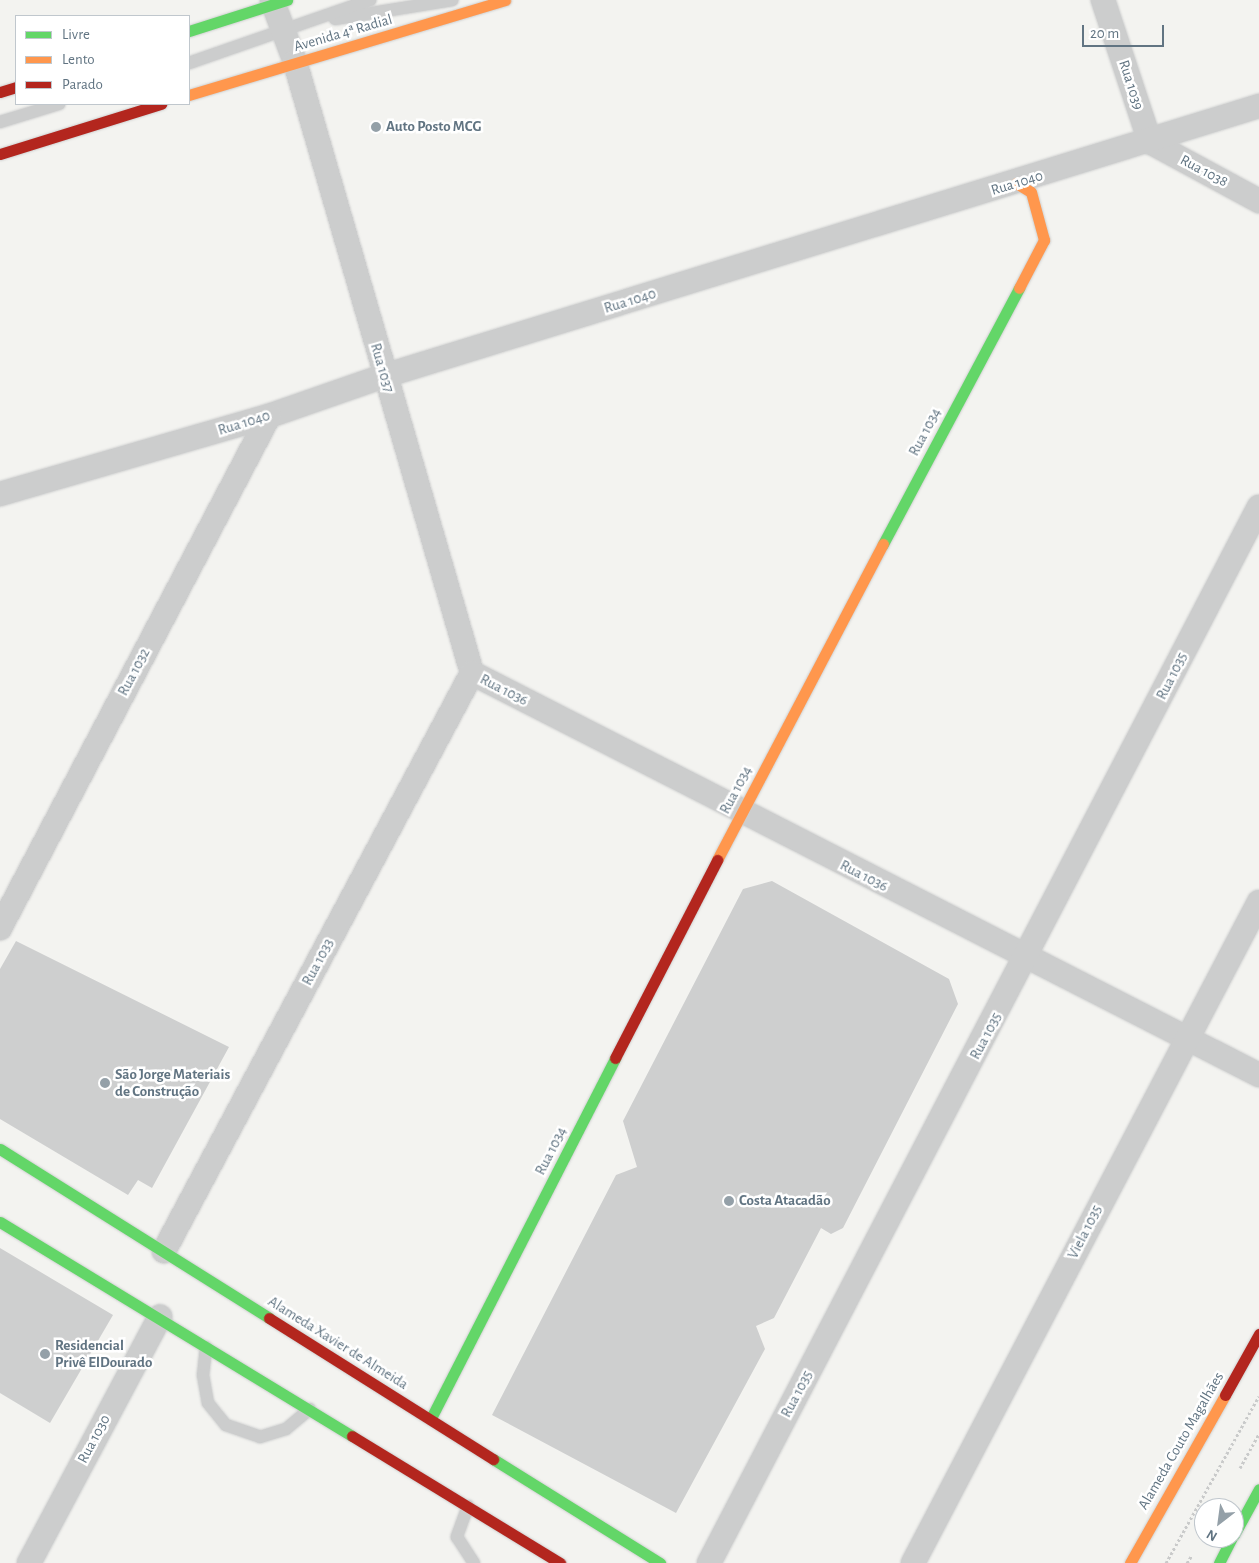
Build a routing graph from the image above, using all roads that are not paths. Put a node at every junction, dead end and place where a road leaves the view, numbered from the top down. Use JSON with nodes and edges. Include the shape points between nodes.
{"nodes":[{"id":1,"x":370,"y":0,"type":"edge"},
{"id":2,"x":452,"y":0,"type":"edge"},
{"id":3,"x":505,"y":0,"type":"edge"},
{"id":4,"x":1103,"y":0,"type":"edge"},
{"id":5,"x":277,"y":1,"type":"edge"},
{"id":6,"x":320,"y":21,"type":"junction"},
{"id":7,"x":190,"y":31,"type":"edge"},
{"id":8,"x":284,"y":33,"type":"junction"},
{"id":9,"x":295,"y":62,"type":"junction"},
{"id":10,"x":190,"y":64,"type":"edge"},
{"id":11,"x":15,"y":87,"type":"edge"},
{"id":12,"x":0,"y":92,"type":"edge"},
{"id":13,"x":190,"y":95,"type":"edge"},
{"id":14,"x":55,"y":105,"type":"edge"},
{"id":15,"x":157,"y":105,"type":"edge"},
{"id":16,"x":1259,"y":106,"type":"edge"},
{"id":17,"x":0,"y":122,"type":"edge"},
{"id":18,"x":1150,"y":142,"type":"junction"},
{"id":19,"x":0,"y":154,"type":"edge"},
{"id":20,"x":1016,"y":183,"type":"junction"},
{"id":21,"x":1259,"y":201,"type":"edge"},
{"id":22,"x":384,"y":376,"type":"junction"},
{"id":23,"x":269,"y":416,"type":"junction"},
{"id":24,"x":0,"y":494,"type":"edge"},
{"id":25,"x":1259,"y":507,"type":"edge"},
{"id":26,"x":472,"y":673,"type":"junction"},
{"id":27,"x":741,"y":812,"type":"junction"},
{"id":28,"x":1259,"y":902,"type":"edge"},
{"id":29,"x":0,"y":928,"type":"edge"},
{"id":30,"x":1026,"y":959,"type":"junction"},
{"id":31,"x":1185,"y":1040,"type":"junction"},
{"id":32,"x":1259,"y":1074,"type":"edge"},
{"id":33,"x":0,"y":1150,"type":"edge"},
{"id":34,"x":0,"y":1222,"type":"edge"},
{"id":35,"x":164,"y":1251,"type":"junction"},
{"id":36,"x":160,"y":1317,"type":"junction"},
{"id":37,"x":1259,"y":1334,"type":"edge"},
{"id":38,"x":206,"y":1345,"type":"junction"},
{"id":39,"x":310,"y":1409,"type":"junction"},
{"id":40,"x":431,"y":1418,"type":"junction"},
{"id":41,"x":1259,"y":1489,"type":"edge"},
{"id":42,"x":468,"y":1506,"type":"junction"},
{"id":43,"x":1244,"y":1517,"type":"edge"},
{"id":44,"x":1227,"y":1548,"type":"edge"},
{"id":45,"x":29,"y":1563,"type":"edge"},
{"id":46,"x":474,"y":1563,"type":"edge"},
{"id":47,"x":560,"y":1563,"type":"edge"},
{"id":48,"x":660,"y":1563,"type":"edge"},
{"id":49,"x":709,"y":1563,"type":"edge"},
{"id":50,"x":913,"y":1563,"type":"edge"},
{"id":51,"x":1130,"y":1563,"type":"edge"},
{"id":52,"x":1219,"y":1563,"type":"edge"}],
"edges":[{"from":1,"to":6,"type":"lane"},
{"from":2,"to":6,"type":"lane"},
{"from":3,"to":9,"type":"main road","name":"Avenida 4ª Radial"},
{"from":4,"to":18,"type":"street","name":"Rua 1039"},
{"from":5,"to":7,"type":"main road"},
{"from":5,"to":8,"type":"street","name":"Rua 1037"},
{"from":6,"to":8,"type":"lane"},
{"from":8,"to":9,"type":"street","name":"Rua 1037"},
{"from":8,"to":10,"type":"lane"},
{"from":9,"to":13,"type":"main road","name":"Avenida 4ª Radial"},
{"from":9,"to":22,"type":"street","name":"Rua 1037"},
{"from":11,"to":12,"type":"main road"},
{"from":14,"to":17,"type":"lane"},
{"from":15,"to":19,"type":"main road"},
{"from":16,"to":18,"type":"street","name":"Rua 1040"},
{"from":18,"to":20,"type":"street","name":"Rua 1040"},
{"from":18,"to":21,"type":"street","name":"Rua 1038"},
{"from":20,"to":22,"type":"street","name":"Rua 1040"},
{"from":20,"to":27,"type":"main road","name":"Rua 1034","via":[[1031,192],[1044,240]]},
{"from":22,"to":23,"type":"street","name":"Rua 1040"},
{"from":22,"to":26,"type":"street","name":"Rua 1037"},
{"from":23,"to":24,"type":"street","name":"Rua 1040"},
{"from":23,"to":29,"type":"street","name":"Rua 1032"},
{"from":25,"to":30,"type":"street","name":"Rua 1035"},
{"from":26,"to":27,"type":"street","name":"Rua 1036"},
{"from":26,"to":35,"type":"street","name":"Rua 1033"},
{"from":27,"to":30,"type":"street","name":"Rua 1036"},
{"from":27,"to":40,"type":"main road","name":"Rua 1034"},
{"from":28,"to":31,"type":"street","name":"Viela 1035"},
{"from":30,"to":31,"type":"street","name":"Rua 1036"},
{"from":30,"to":49,"type":"street","name":"Rua 1035"},
{"from":31,"to":32,"type":"street","name":"Rua 1036"},
{"from":31,"to":50,"type":"street","name":"Viela 1035"},
{"from":33,"to":35,"type":"main road","name":"Alameda Xavier de Almeida"},
{"from":34,"to":36,"type":"main road"},
{"from":35,"to":40,"type":"main road","name":"Alameda Xavier de Almeida"},
{"from":36,"to":38,"type":"main road"},
{"from":36,"to":45,"type":"street","name":"Rua 1030"},
{"from":37,"to":51,"type":"main road","name":"Alameda Couto Magalhães"},
{"from":38,"to":39,"type":"main road"},
{"from":38,"to":39,"type":"lane","via":[[203,1375],[208,1403],[226,1425],[260,1436],[286,1429]]},
{"from":39,"to":42,"type":"main road"},
{"from":40,"to":48,"type":"main road","name":"Alameda Xavier de Almeida"},
{"from":41,"to":43,"type":"main road"},
{"from":42,"to":46,"type":"lane","via":[[457,1537]]},
{"from":42,"to":47,"type":"main road"},
{"from":44,"to":52,"type":"main road"}]}
